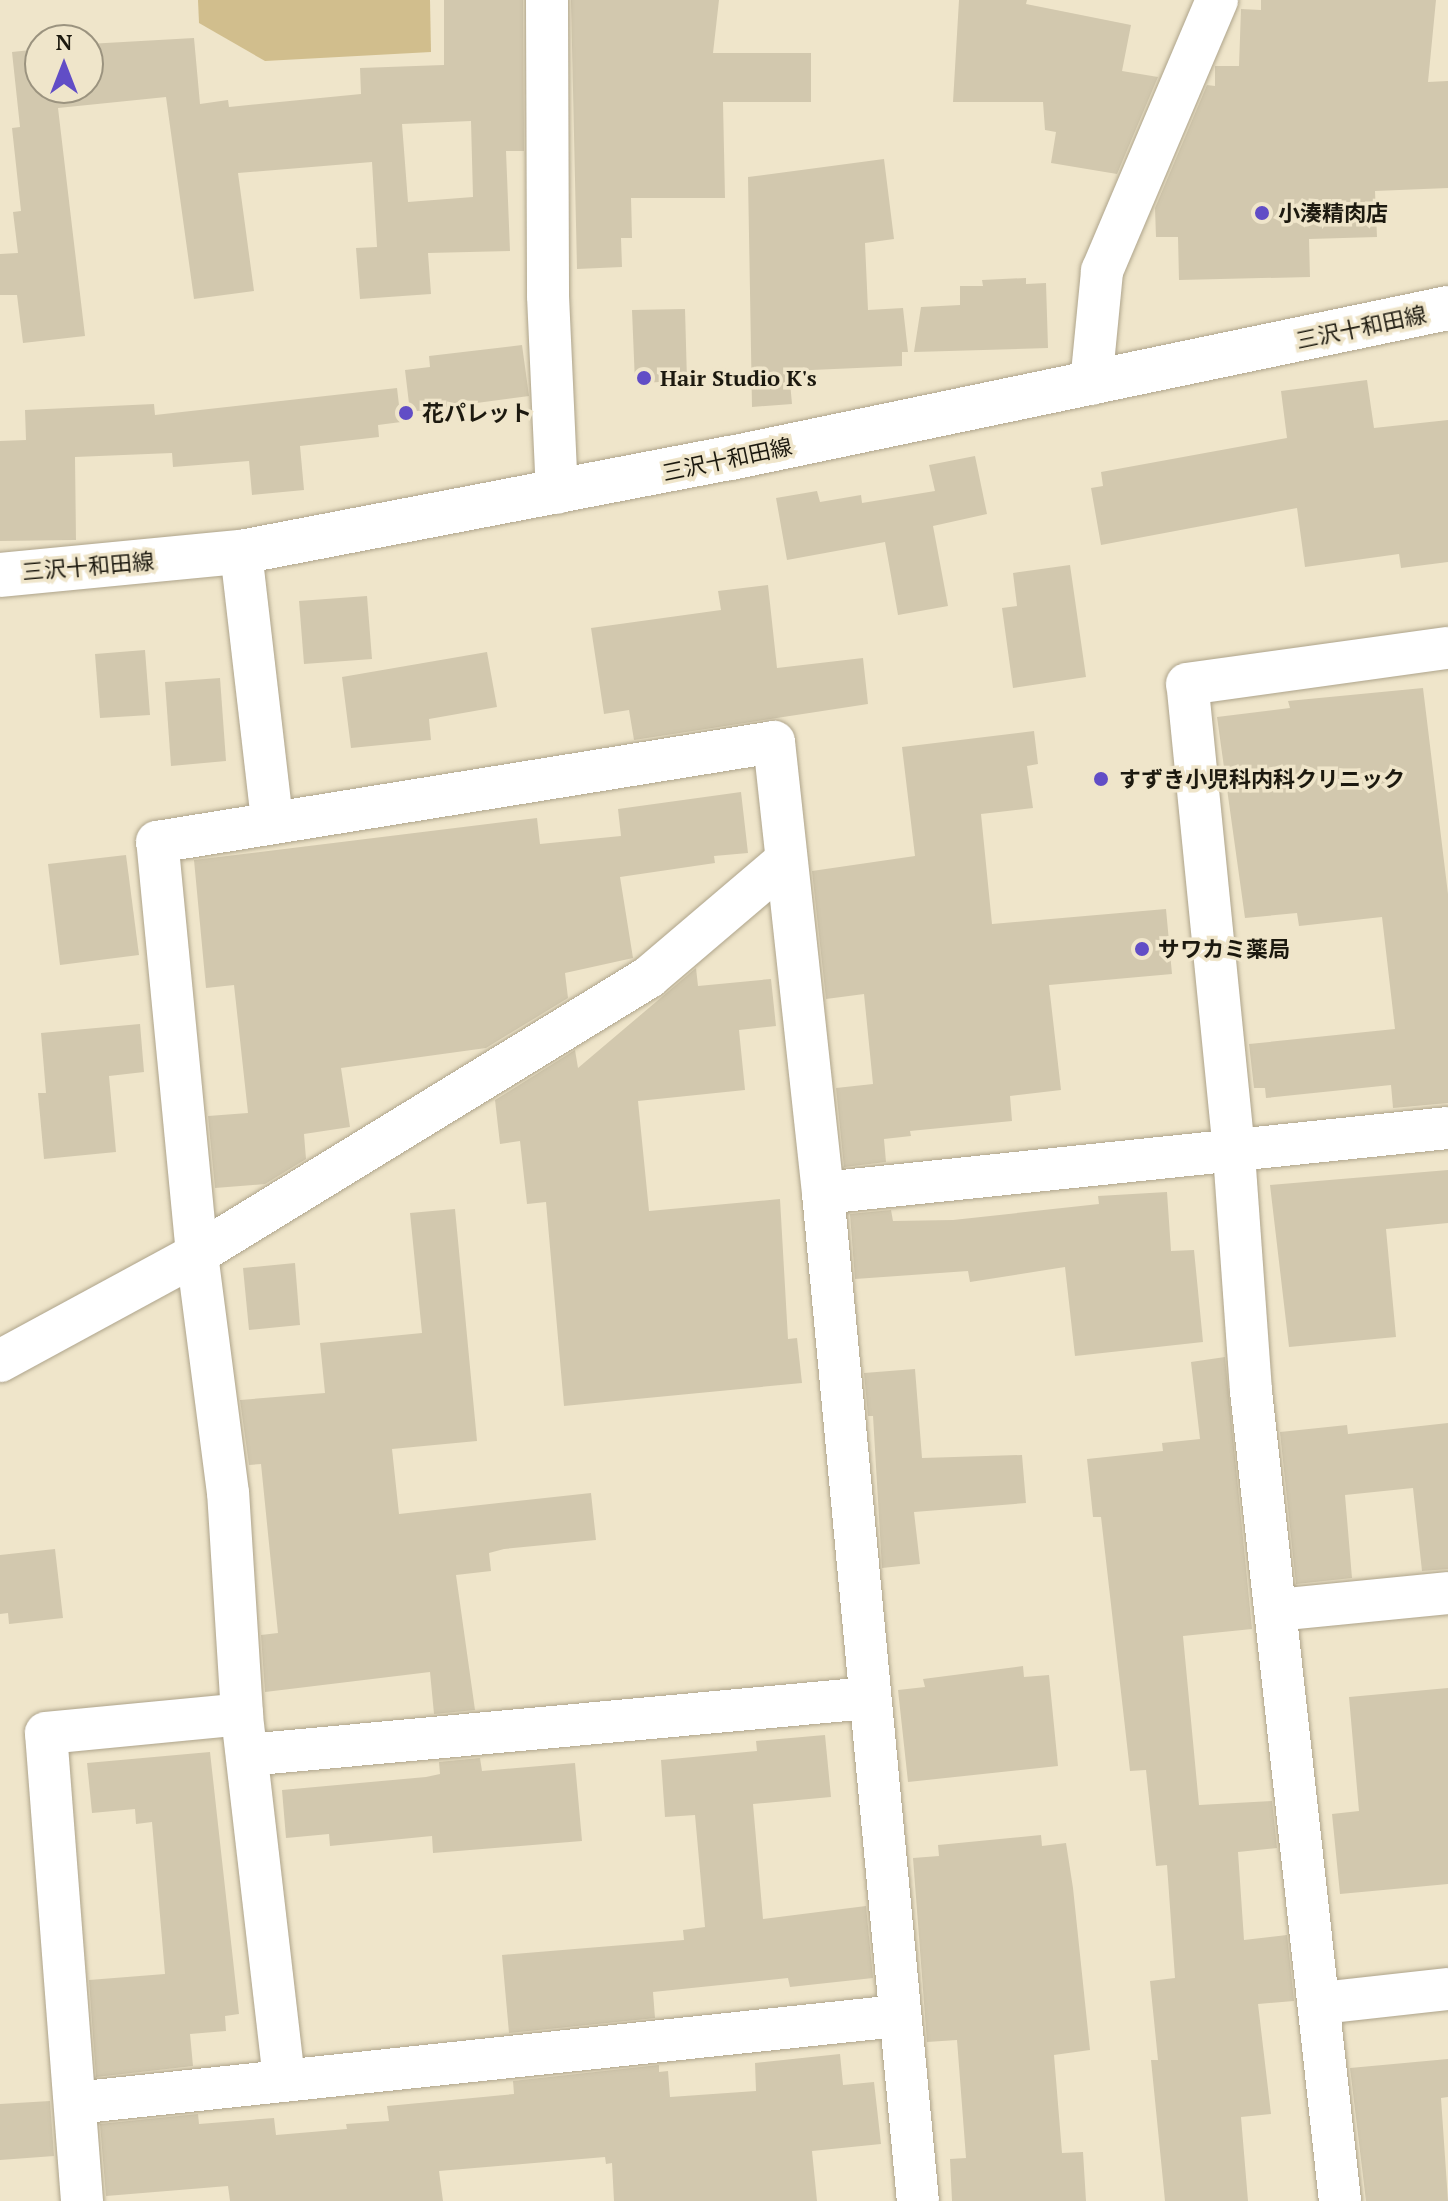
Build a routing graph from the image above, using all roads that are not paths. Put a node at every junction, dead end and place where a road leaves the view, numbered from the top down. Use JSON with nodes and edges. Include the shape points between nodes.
{"nodes":[{"id":1,"x":547,"y":0,"type":"edge"},
{"id":2,"x":1217,"y":0,"type":"edge"},
{"id":3,"x":1448,"y":308,"type":"edge"},
{"id":4,"x":1091,"y":384,"type":"junction"},
{"id":5,"x":557,"y":493,"type":"junction"},
{"id":6,"x":241,"y":552,"type":"junction"},
{"id":7,"x":0,"y":575,"type":"edge"},
{"id":8,"x":1448,"y":648,"type":"edge"},
{"id":9,"x":272,"y":821,"type":"junction"},
{"id":10,"x":783,"y":863,"type":"junction"},
{"id":11,"x":1448,"y":1128,"type":"edge"},
{"id":12,"x":1234,"y":1151,"type":"junction"},
{"id":13,"x":823,"y":1193,"type":"junction"},
{"id":14,"x":197,"y":1254,"type":"junction"},
{"id":15,"x":0,"y":1361,"type":"edge"},
{"id":16,"x":1448,"y":1593,"type":"edge"},
{"id":17,"x":1276,"y":1610,"type":"junction"},
{"id":18,"x":868,"y":1698,"type":"junction"},
{"id":19,"x":242,"y":1714,"type":"junction"},
{"id":20,"x":247,"y":1755,"type":"junction"},
{"id":21,"x":1448,"y":1989,"type":"edge"},
{"id":22,"x":1321,"y":2003,"type":"junction"},
{"id":23,"x":897,"y":2016,"type":"junction"},
{"id":24,"x":284,"y":2079,"type":"junction"},
{"id":25,"x":75,"y":2103,"type":"junction"},
{"id":26,"x":82,"y":2201,"type":"edge"},
{"id":27,"x":918,"y":2201,"type":"edge"},
{"id":28,"x":1340,"y":2201,"type":"edge"}],
"edges":[{"from":1,"to":5,"type":"street","via":[[548,296]]},
{"from":2,"to":4,"type":"street","via":[[1102,271]]},
{"from":3,"to":4,"type":"main road","name":"三沢十和田線"},
{"from":4,"to":5,"type":"main road","name":"三沢十和田線"},
{"from":5,"to":6,"type":"main road","name":"三沢十和田線"},
{"from":6,"to":7,"type":"main road","name":"三沢十和田線"},
{"from":6,"to":9,"type":"street"},
{"from":8,"to":12,"type":"street","via":[[1187,684]]},
{"from":9,"to":10,"type":"street","via":[[774,742]]},
{"from":9,"to":14,"type":"street","via":[[157,842]]},
{"from":10,"to":13,"type":"street"},
{"from":10,"to":14,"type":"street","via":[[649,977]]},
{"from":11,"to":12,"type":"street"},
{"from":12,"to":13,"type":"street"},
{"from":12,"to":17,"type":"street","via":[[1251,1391]]},
{"from":13,"to":18,"type":"street"},
{"from":14,"to":15,"type":"street"},
{"from":14,"to":19,"type":"street","via":[[228,1493]]},
{"from":16,"to":17,"type":"street"},
{"from":17,"to":22,"type":"street"},
{"from":18,"to":20,"type":"street"},
{"from":18,"to":23,"type":"street"},
{"from":19,"to":20,"type":"street"},
{"from":19,"to":25,"type":"street","via":[[46,1733]]},
{"from":20,"to":24,"type":"street"},
{"from":21,"to":22,"type":"street"},
{"from":22,"to":28,"type":"street"},
{"from":23,"to":24,"type":"street"},
{"from":23,"to":27,"type":"street"},
{"from":24,"to":25,"type":"street"},
{"from":25,"to":26,"type":"street"}]}
